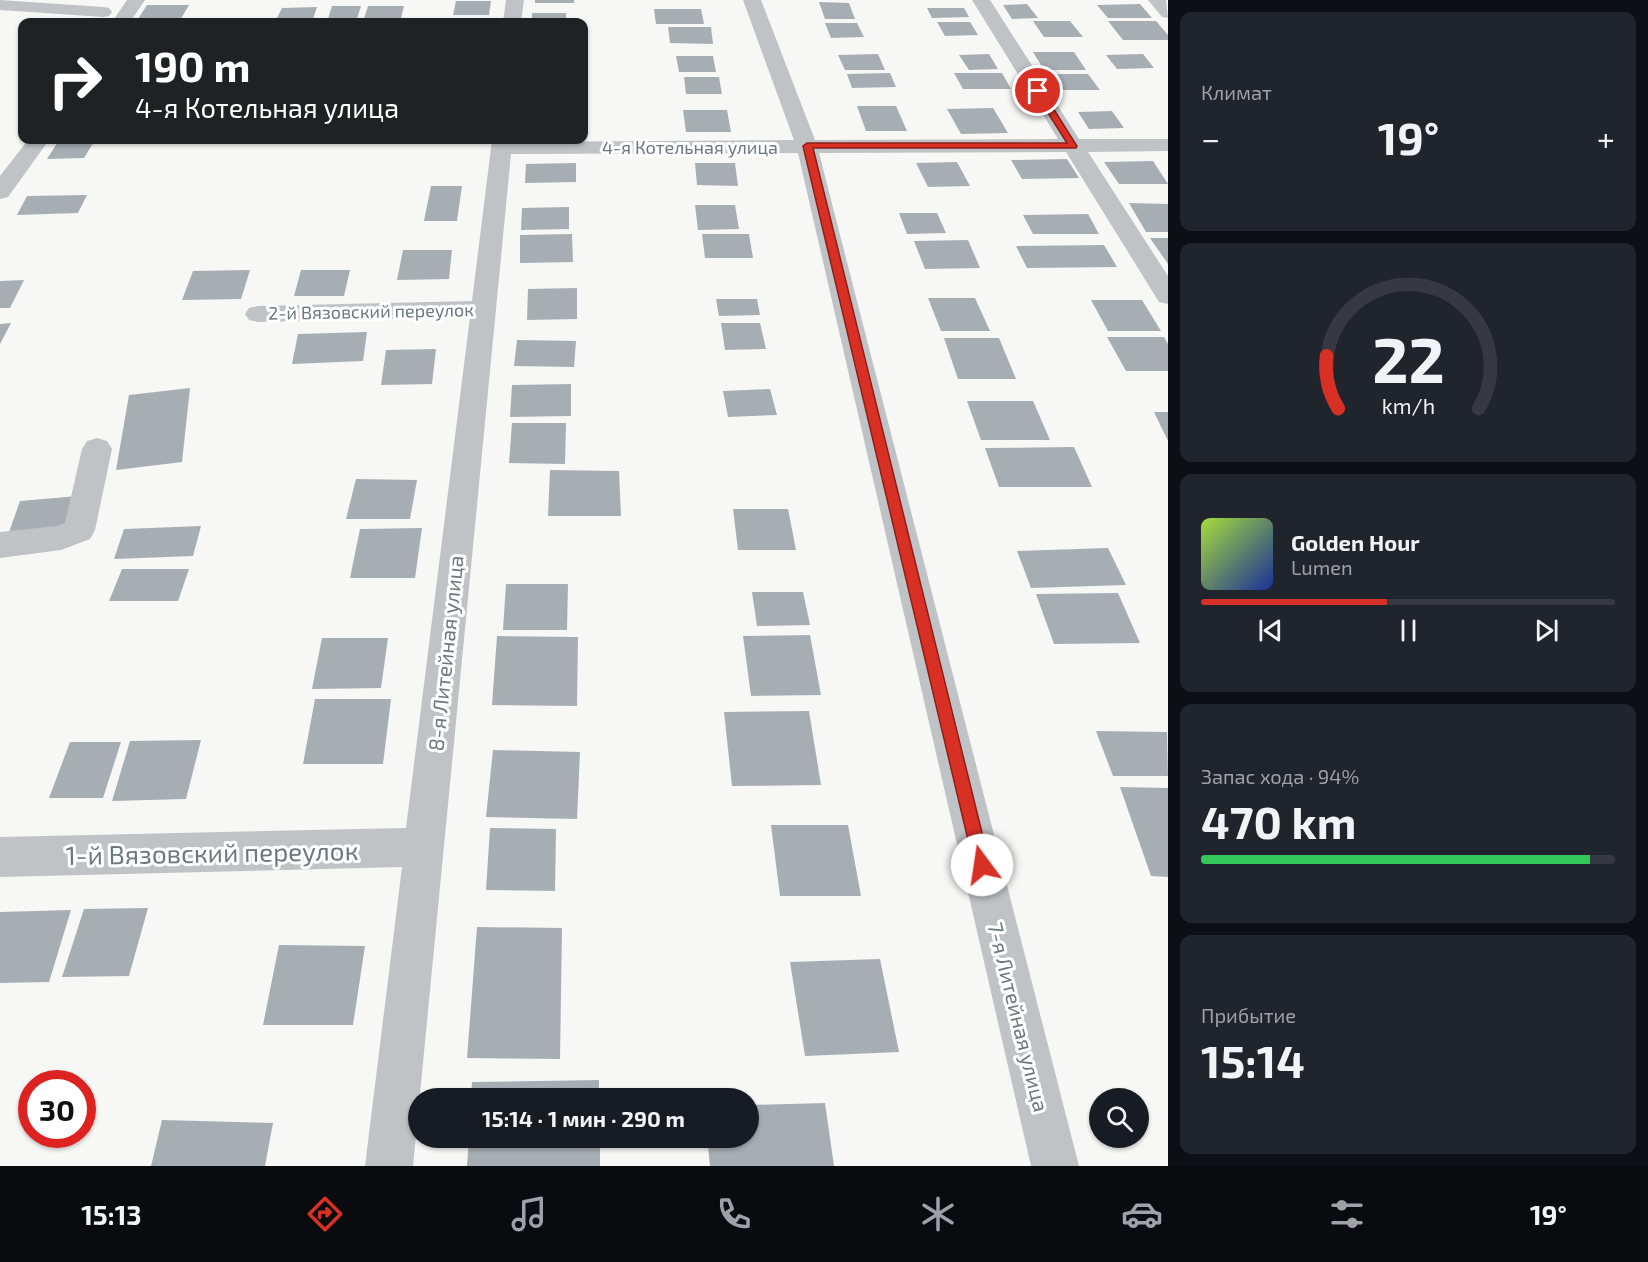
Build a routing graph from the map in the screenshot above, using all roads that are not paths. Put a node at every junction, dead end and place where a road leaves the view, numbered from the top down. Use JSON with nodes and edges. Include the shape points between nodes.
{"nodes":[{"id":1,"x":75,"y":0,"type":"edge"},
{"id":2,"x":136,"y":0,"type":"edge"},
{"id":3,"x":515,"y":0,"type":"edge"},
{"id":4,"x":752,"y":0,"type":"edge"},
{"id":5,"x":981,"y":0,"type":"edge"},
{"id":6,"x":1157,"y":0,"type":"edge"},
{"id":7,"x":0,"y":5,"type":"edge"},
{"id":8,"x":103,"y":12,"type":"junction"},
{"id":9,"x":1168,"y":13,"type":"edge"},
{"id":10,"x":115,"y":18,"type":"edge"},
{"id":11,"x":123,"y":18,"type":"edge"},
{"id":12,"x":513,"y":18,"type":"edge"},
{"id":13,"x":36,"y":144,"type":"edge"},
{"id":14,"x":501,"y":144,"type":"edge"},
{"id":15,"x":1168,"y":145,"type":"edge"},
{"id":16,"x":807,"y":146,"type":"junction"},
{"id":17,"x":1073,"y":146,"type":"junction"},
{"id":18,"x":0,"y":192,"type":"edge"},
{"id":19,"x":1168,"y":296,"type":"edge"},
{"id":20,"x":483,"y":309,"type":"junction"},
{"id":21,"x":258,"y":314,"type":"dead end"},
{"id":22,"x":97,"y":449,"type":"dead end"},
{"id":23,"x":0,"y":545,"type":"edge"},
{"id":24,"x":424,"y":847,"type":"junction"},
{"id":25,"x":0,"y":857,"type":"edge"},
{"id":26,"x":389,"y":1166,"type":"edge"},
{"id":27,"x":1055,"y":1166,"type":"edge"}],
"edges":[{"from":1,"to":8,"type":"street"},
{"from":2,"to":11,"type":"street"},
{"from":3,"to":12,"type":"street"},
{"from":4,"to":16,"type":"street","name":"7-я Литейная улица"},
{"from":5,"to":17,"type":"street"},
{"from":6,"to":9,"type":"street"},
{"from":7,"to":8,"type":"street"},
{"from":8,"to":10,"type":"street"},
{"from":13,"to":18,"type":"street"},
{"from":14,"to":16,"type":"street","name":"4-я Котельная улица"},
{"from":14,"to":20,"type":"street","name":"8-я Литейная улица"},
{"from":15,"to":17,"type":"street","name":"4-я Котельная улица"},
{"from":16,"to":17,"type":"street","name":"4-я Котельная улица"},
{"from":16,"to":27,"type":"street","name":"7-я Литейная улица"},
{"from":17,"to":19,"type":"street"},
{"from":20,"to":21,"type":"street","name":"2-й Вязовский переулок"},
{"from":20,"to":24,"type":"street","name":"8-я Литейная улица"},
{"from":22,"to":23,"type":"street","via":[[79,530],[61,538]]},
{"from":24,"to":25,"type":"street","name":"1-й Вязовский переулок"},
{"from":24,"to":26,"type":"street","name":"8-я Литейная улица"}]}
